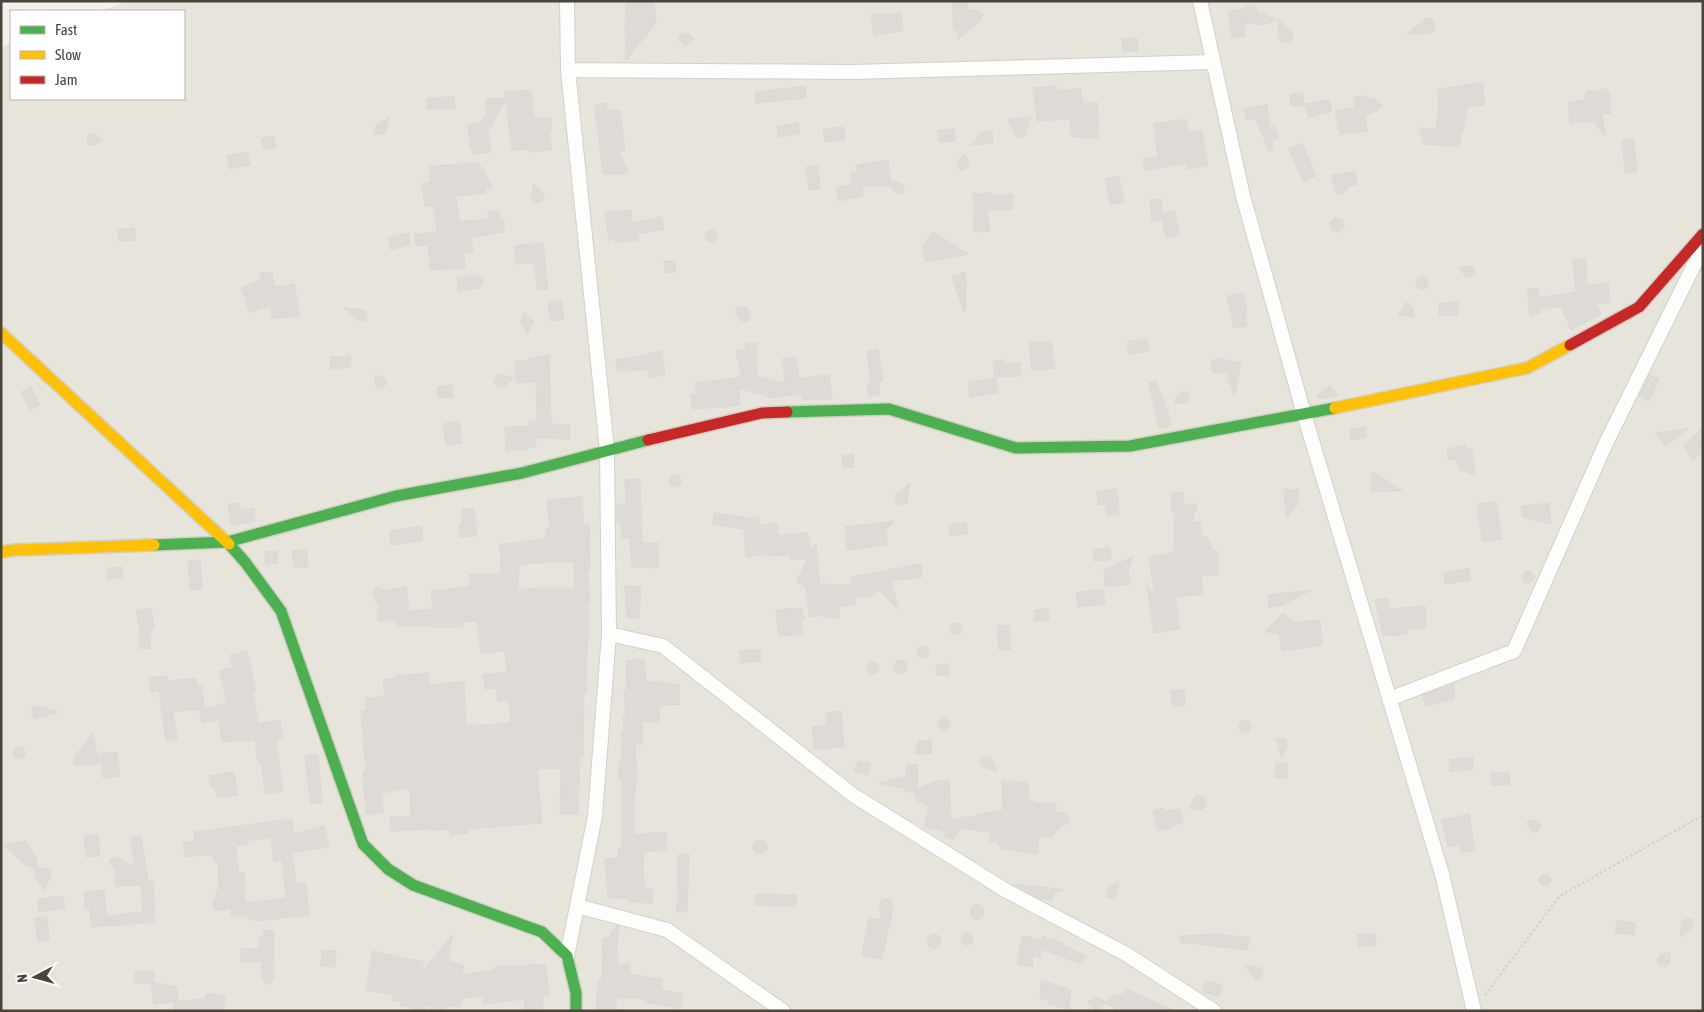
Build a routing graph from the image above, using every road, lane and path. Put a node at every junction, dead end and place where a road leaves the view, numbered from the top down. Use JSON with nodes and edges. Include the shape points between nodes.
{"nodes":[{"id":1,"x":567,"y":1,"type":"edge"},
{"id":2,"x":1200,"y":1,"type":"edge"},
{"id":3,"x":1213,"y":62,"type":"junction"},
{"id":4,"x":568,"y":70,"type":"junction"},
{"id":5,"x":1703,"y":234,"type":"edge"},
{"id":6,"x":1703,"y":247,"type":"edge"},
{"id":7,"x":1,"y":333,"type":"edge"},
{"id":8,"x":1304,"y":414,"type":"junction"},
{"id":9,"x":607,"y":450,"type":"junction"},
{"id":10,"x":227,"y":542,"type":"junction"},
{"id":11,"x":1,"y":552,"type":"edge"},
{"id":12,"x":609,"y":634,"type":"junction"},
{"id":13,"x":1389,"y":699,"type":"junction"},
{"id":14,"x":1703,"y":815,"type":"edge"},
{"id":15,"x":577,"y":906,"type":"junction"},
{"id":16,"x":567,"y":956,"type":"junction"},
{"id":17,"x":1473,"y":1010,"type":"edge"},
{"id":18,"x":576,"y":1011,"type":"edge"},
{"id":19,"x":784,"y":1011,"type":"edge"},
{"id":20,"x":1214,"y":1011,"type":"edge"}],
"edges":[{"from":1,"to":4,"type":"street"},
{"from":2,"to":3,"type":"street"},
{"from":3,"to":4,"type":"street","via":[[851,72]]},
{"from":3,"to":8,"type":"street","via":[[1243,196]]},
{"from":4,"to":9,"type":"street"},
{"from":5,"to":8,"type":"street","via":[[1639,307],[1527,368]]},
{"from":6,"to":13,"type":"street","via":[[1606,443],[1514,651]]},
{"from":7,"to":10,"type":"street"},
{"from":8,"to":9,"type":"street","via":[[1130,446],[1016,448],[889,409],[762,414]]},
{"from":8,"to":13,"type":"street"},
{"from":9,"to":10,"type":"street","via":[[522,474],[396,496]]},
{"from":9,"to":12,"type":"street"},
{"from":10,"to":11,"type":"street"},
{"from":10,"to":16,"type":"street","via":[[282,611],[362,844],[388,869],[413,885],[542,932]]},
{"from":12,"to":15,"type":"street","via":[[595,816]]},
{"from":12,"to":20,"type":"street","via":[[662,646],[853,795],[1005,890],[1126,954]]},
{"from":13,"to":17,"type":"street","via":[[1442,874]]},
{"from":14,"to":17,"type":"path","via":[[1560,896]]},
{"from":15,"to":16,"type":"street"},
{"from":15,"to":19,"type":"street","via":[[667,930]]},
{"from":16,"to":18,"type":"street","via":[[576,993]]}]}
